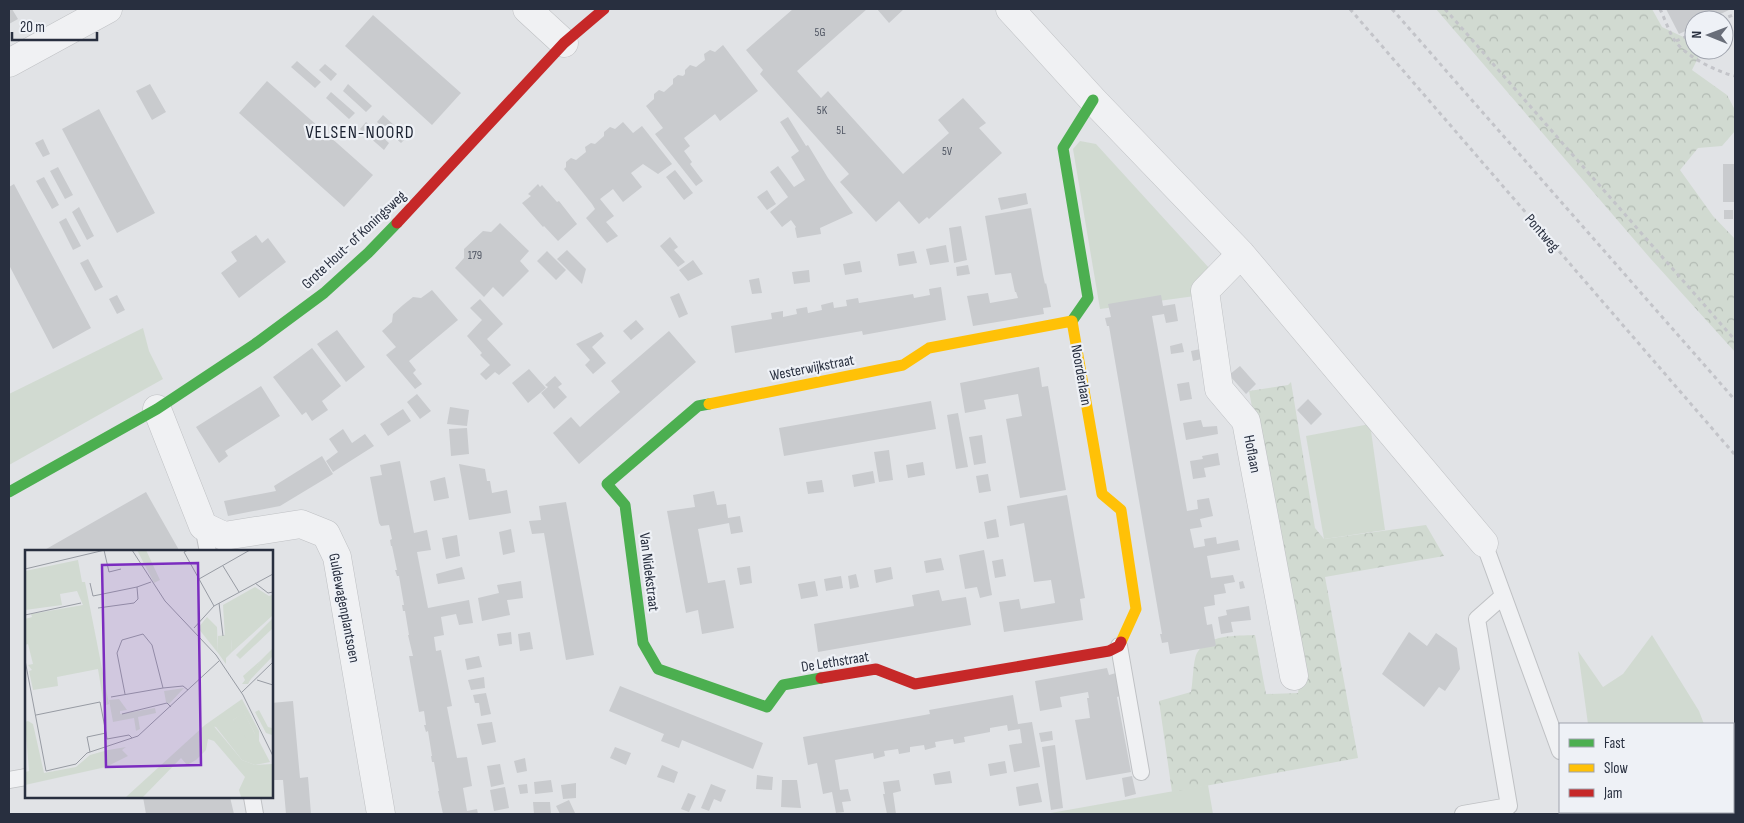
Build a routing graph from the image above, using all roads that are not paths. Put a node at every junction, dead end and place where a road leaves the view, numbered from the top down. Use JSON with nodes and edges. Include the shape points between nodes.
{"nodes":[{"id":1,"x":108,"y":9,"type":"edge"},
{"id":2,"x":526,"y":9,"type":"edge"},
{"id":3,"x":604,"y":9,"type":"edge"},
{"id":4,"x":1010,"y":9,"type":"edge"},
{"id":5,"x":564,"y":43,"type":"junction"},
{"id":6,"x":9,"y":63,"type":"edge"},
{"id":7,"x":1093,"y":100,"type":"junction"},
{"id":8,"x":1240,"y":254,"type":"junction"},
{"id":9,"x":1072,"y":322,"type":"junction"},
{"id":10,"x":156,"y":409,"type":"junction"},
{"id":11,"x":9,"y":492,"type":"edge"},
{"id":12,"x":625,"y":505,"type":"joint"},
{"id":13,"x":205,"y":539,"type":"edge"},
{"id":14,"x":1484,"y":543,"type":"joint"},
{"id":15,"x":1503,"y":596,"type":"junction"},
{"id":16,"x":643,"y":643,"type":"joint"},
{"id":17,"x":1119,"y":646,"type":"junction"},
{"id":18,"x":1294,"y":676,"type":"dead end"},
{"id":19,"x":1559,"y":748,"type":"edge"},
{"id":20,"x":1141,"y":772,"type":"dead end"},
{"id":21,"x":25,"y":777,"type":"edge"},
{"id":22,"x":9,"y":780,"type":"edge"},
{"id":23,"x":252,"y":798,"type":"edge"},
{"id":24,"x":255,"y":814,"type":"edge"},
{"id":25,"x":381,"y":814,"type":"edge"},
{"id":26,"x":1463,"y":814,"type":"edge"}],
"edges":[{"from":1,"to":6,"type":"street"},
{"from":2,"to":5,"type":"street"},
{"from":3,"to":5,"type":"street","name":"Grote Hout- of Koningsweg"},
{"from":4,"to":7,"type":"street"},
{"from":5,"to":10,"type":"street","name":"Grote Hout- of Koningsweg","via":[[440,178],[368,253],[324,293],[255,344]]},
{"from":7,"to":8,"type":"street"},
{"from":7,"to":9,"type":"street","via":[[1063,148],[1088,298]]},
{"from":8,"to":14,"type":"street"},
{"from":8,"to":18,"type":"street","name":"Hoflaan","via":[[1205,291],[1219,389],[1246,421]]},
{"from":9,"to":12,"type":"street","name":"Westerwijkstraat","via":[[929,348],[903,365],[698,406],[607,484]]},
{"from":9,"to":17,"type":"street","name":"Noorderlaan","via":[[1102,494],[1120,510],[1136,610]]},
{"from":10,"to":11,"type":"street","name":"Grote Hout- of Koningsweg"},
{"from":10,"to":13,"type":"street","name":"Guldewagenplantsoen"},
{"from":12,"to":16,"type":"street","name":"Van Nidekstraat"},
{"from":13,"to":25,"type":"street","name":"Guldewagenplantsoen","via":[[301,524],[326,534],[336,557]]},
{"from":14,"to":15,"type":"lane"},
{"from":15,"to":19,"type":"lane"},
{"from":15,"to":26,"type":"lane","via":[[1477,619],[1509,806]]},
{"from":16,"to":17,"type":"street","name":"De Lethstraat","via":[[658,669],[767,707],[783,685],[876,669],[915,684],[1109,651]]},
{"from":17,"to":20,"type":"lane"},
{"from":21,"to":22,"type":"lane"},
{"from":23,"to":24,"type":"lane"}]}
